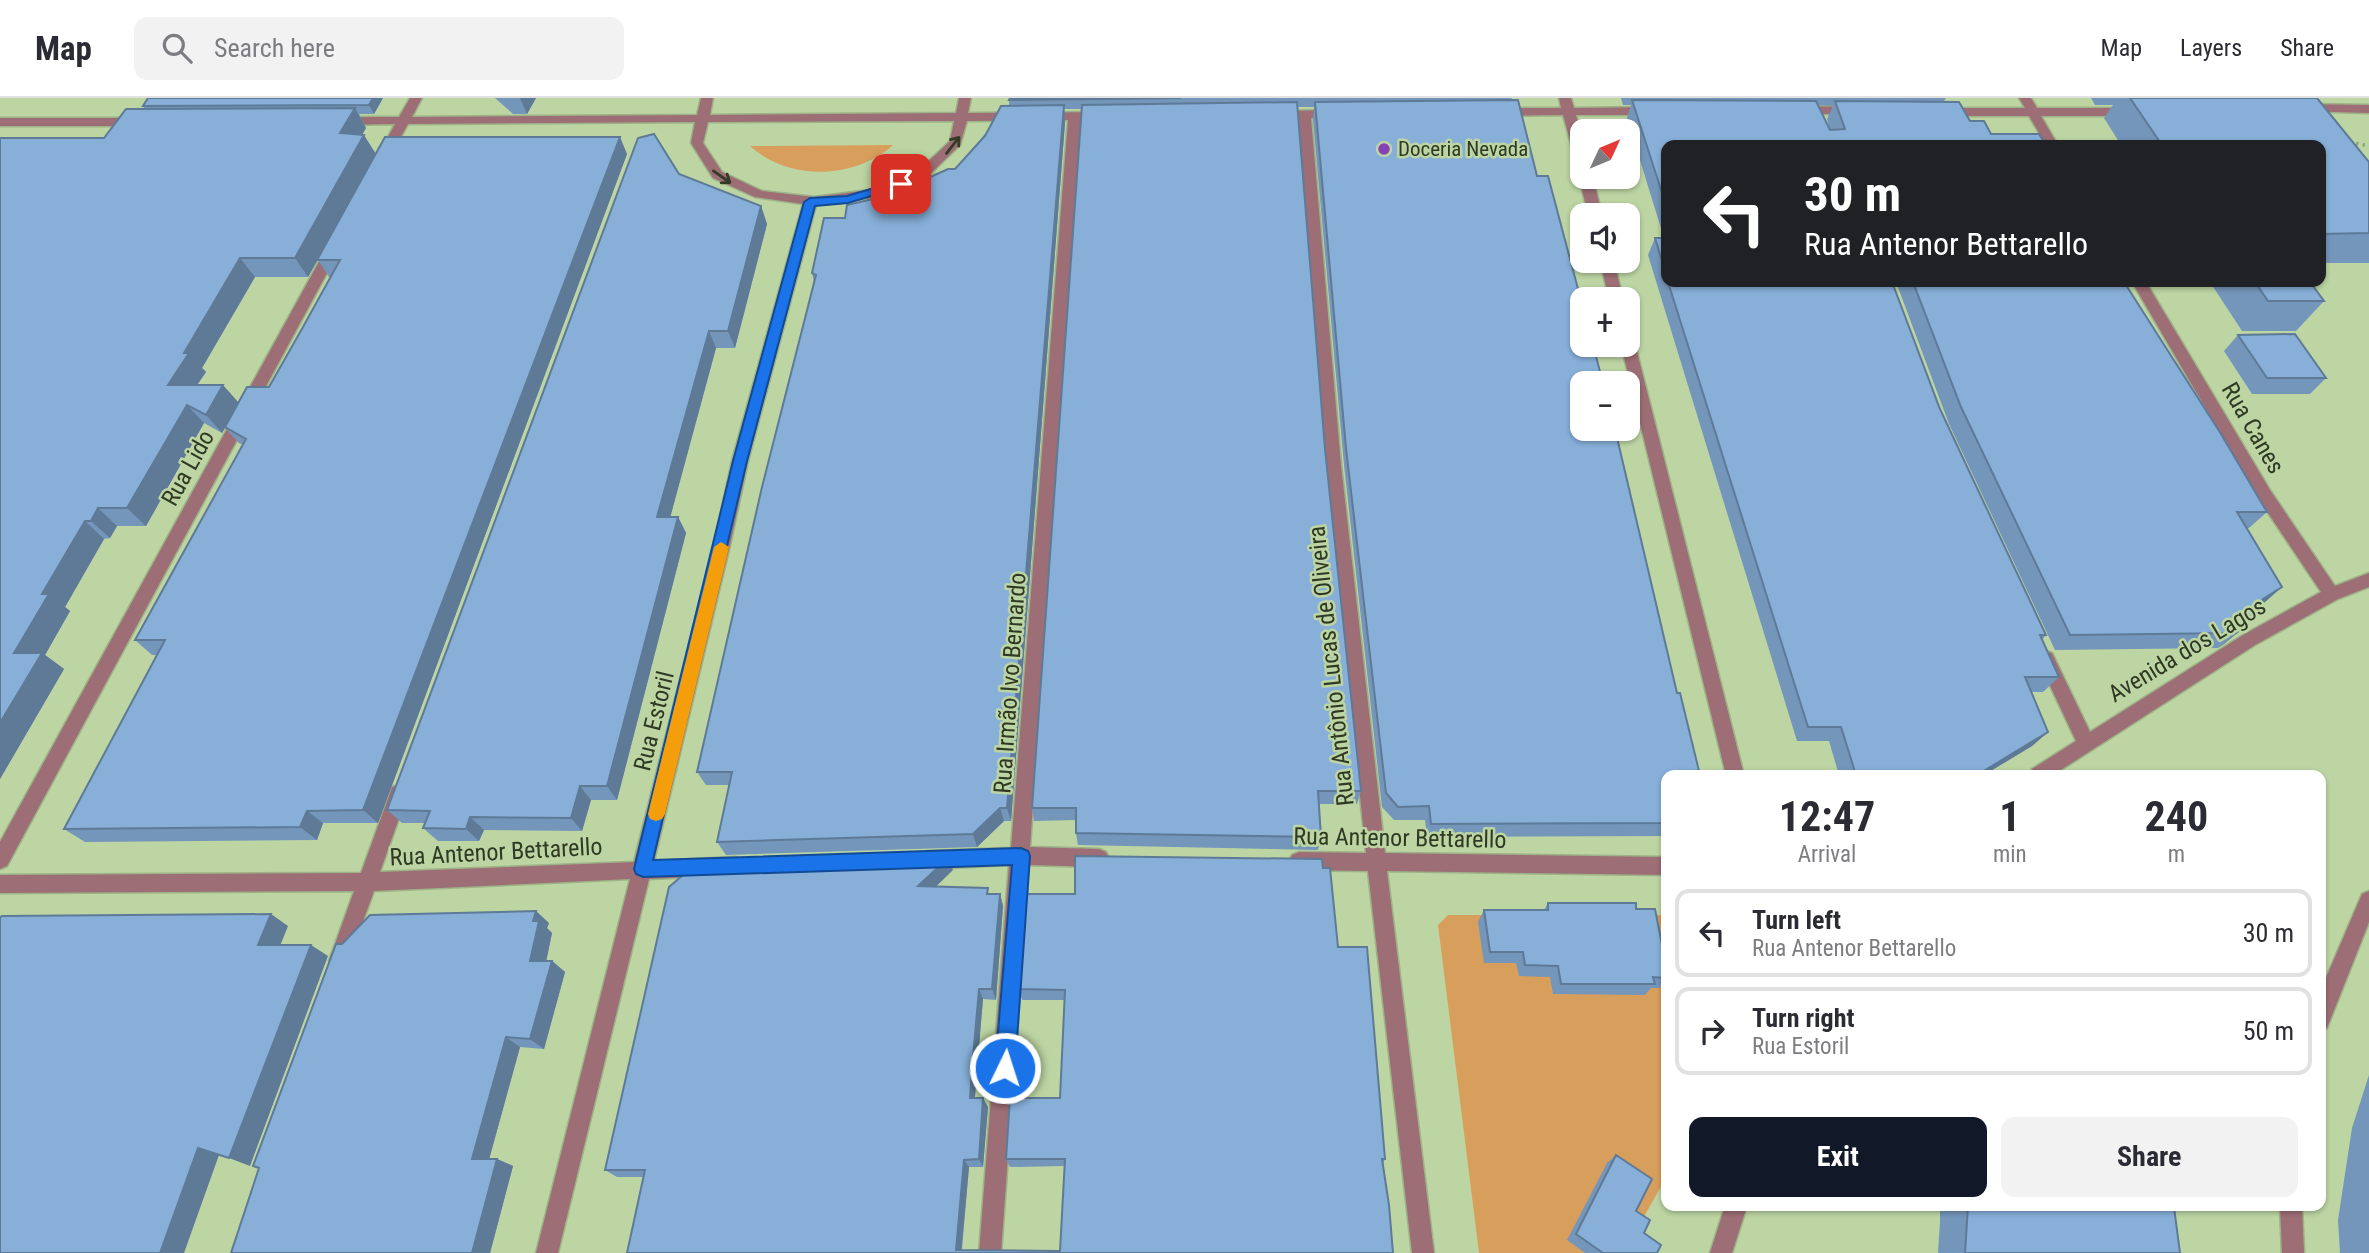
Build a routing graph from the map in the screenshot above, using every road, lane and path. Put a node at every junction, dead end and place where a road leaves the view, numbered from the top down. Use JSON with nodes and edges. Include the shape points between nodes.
{"nodes":[{"id":1,"x":416,"y":98,"type":"edge"},
{"id":2,"x":707,"y":98,"type":"edge"},
{"id":3,"x":965,"y":98,"type":"edge"},
{"id":4,"x":2025,"y":98,"type":"edge"},
{"id":5,"x":1567,"y":104,"type":"edge"},
{"id":6,"x":2294,"y":108,"type":"edge"},
{"id":7,"x":2369,"y":109,"type":"edge"},
{"id":8,"x":1786,"y":110,"type":"edge"},
{"id":9,"x":1662,"y":111,"type":"edge"},
{"id":10,"x":1869,"y":111,"type":"edge"},
{"id":11,"x":1924,"y":111,"type":"edge"},
{"id":12,"x":2144,"y":111,"type":"edge"},
{"id":13,"x":1479,"y":112,"type":"edge"},
{"id":14,"x":2035,"y":113,"type":"junction"},
{"id":15,"x":1264,"y":114,"type":"edge"},
{"id":16,"x":1345,"y":114,"type":"edge"},
{"id":17,"x":1304,"y":115,"type":"junction"},
{"id":18,"x":1075,"y":116,"type":"junction"},
{"id":19,"x":1115,"y":116,"type":"edge"},
{"id":20,"x":968,"y":117,"type":"junction"},
{"id":21,"x":404,"y":120,"type":"junction"},
{"id":22,"x":649,"y":120,"type":"junction"},
{"id":23,"x":696,"y":120,"type":"junction"},
{"id":24,"x":327,"y":121,"type":"edge"},
{"id":25,"x":0,"y":122,"type":"edge"},
{"id":26,"x":149,"y":122,"type":"edge"},
{"id":27,"x":2049,"y":140,"type":"edge"},
{"id":28,"x":2342,"y":140,"type":"edge"},
{"id":29,"x":641,"y":141,"type":"edge"},
{"id":30,"x":2369,"y":146,"type":"edge"},
{"id":31,"x":375,"y":172,"type":"edge"},
{"id":32,"x":810,"y":202,"type":"junction"},
{"id":33,"x":342,"y":233,"type":"edge"},
{"id":34,"x":2142,"y":287,"type":"edge"},
{"id":35,"x":1631,"y":357,"type":"edge"},
{"id":36,"x":2369,"y":580,"type":"edge"},
{"id":37,"x":2332,"y":594,"type":"junction"},
{"id":38,"x":2039,"y":643,"type":"edge"},
{"id":39,"x":2086,"y":742,"type":"junction"},
{"id":40,"x":1734,"y":770,"type":"edge"},
{"id":41,"x":2045,"y":770,"type":"edge"},
{"id":42,"x":405,"y":775,"type":"edge"},
{"id":43,"x":1021,"y":856,"type":"junction"},
{"id":44,"x":1118,"y":858,"type":"edge"},
{"id":45,"x":0,"y":860,"type":"edge"},
{"id":46,"x":910,"y":861,"type":"edge"},
{"id":47,"x":1282,"y":861,"type":"edge"},
{"id":48,"x":1378,"y":863,"type":"junction"},
{"id":49,"x":760,"y":865,"type":"edge"},
{"id":50,"x":1661,"y":866,"type":"edge"},
{"id":51,"x":643,"y":869,"type":"junction"},
{"id":52,"x":366,"y":882,"type":"junction"},
{"id":53,"x":0,"y":884,"type":"edge"},
{"id":54,"x":2369,"y":900,"type":"edge"},
{"id":55,"x":331,"y":981,"type":"edge"},
{"id":56,"x":2326,"y":1005,"type":"edge"},
{"id":57,"x":1734,"y":1211,"type":"edge"},
{"id":58,"x":2291,"y":1211,"type":"edge"},
{"id":59,"x":547,"y":1253,"type":"edge"},
{"id":60,"x":990,"y":1253,"type":"edge"},
{"id":61,"x":1423,"y":1253,"type":"edge"},
{"id":62,"x":1721,"y":1253,"type":"edge"},
{"id":63,"x":2293,"y":1253,"type":"edge"}],
"edges":[{"from":1,"to":21,"type":"street"},
{"from":2,"to":23,"type":"street"},
{"from":3,"to":20,"type":"street"},
{"from":4,"to":14,"type":"street"},
{"from":5,"to":9,"type":"street"},
{"from":5,"to":13,"type":"street"},
{"from":6,"to":7,"type":"street"},
{"from":8,"to":10,"type":"street","via":[[1816,116]]},
{"from":11,"to":14,"type":"street"},
{"from":12,"to":14,"type":"street"},
{"from":14,"to":27,"type":"street"},
{"from":15,"to":17,"type":"street"},
{"from":16,"to":17,"type":"street"},
{"from":17,"to":48,"type":"street","name":"Rua Antônio Lucas de Oliveira","via":[[1355,686]]},
{"from":18,"to":19,"type":"street"},
{"from":18,"to":20,"type":"street"},
{"from":18,"to":43,"type":"street","name":"Rua Irmão Ivo Bernardo"},
{"from":20,"to":23,"type":"street"},
{"from":32,"to":20,"type":"street","one_way":true,"via":[[848,200],[917,177],[960,138]]},
{"from":21,"to":22,"type":"street"},
{"from":21,"to":24,"type":"street"},
{"from":21,"to":31,"type":"street"},
{"from":22,"to":23,"type":"street"},
{"from":22,"to":29,"type":"street"},
{"from":23,"to":32,"type":"street","one_way":true,"via":[[695,140],[703,160],[720,177],[744,191]]},
{"from":25,"to":26,"type":"street"},
{"from":28,"to":30,"type":"path"},
{"from":32,"to":51,"type":"street","name":"Rua Estoril","via":[[740,461]]},
{"from":33,"to":45,"type":"street","name":"Rua Lido"},
{"from":34,"to":37,"type":"street","name":"Rua Canes","via":[[2264,494]]},
{"from":35,"to":40,"type":"street"},
{"from":36,"to":37,"type":"street","name":"Avenida dos Lagos"},
{"from":37,"to":39,"type":"street","name":"Avenida dos Lagos"},
{"from":38,"to":39,"type":"street"},
{"from":39,"to":41,"type":"street","name":"Avenida dos Lagos"},
{"from":42,"to":52,"type":"street"},
{"from":43,"to":44,"type":"street"},
{"from":43,"to":46,"type":"street"},
{"from":43,"to":60,"type":"street","name":"Rua Irmão Ivo Bernardo"},
{"from":47,"to":48,"type":"street","name":"Rua Antenor Bettarello"},
{"from":48,"to":50,"type":"street","name":"Rua Antenor Bettarello"},
{"from":48,"to":61,"type":"street","name":"Rua Antônio Lucas de Oliveira"},
{"from":49,"to":51,"type":"street","name":"Rua Antenor Bettarello"},
{"from":51,"to":52,"type":"street","name":"Rua Antenor Bettarello"},
{"from":51,"to":59,"type":"street","name":"Rua Estoril"},
{"from":52,"to":53,"type":"street","name":"Rua Antenor Bettarello"},
{"from":52,"to":55,"type":"street"},
{"from":54,"to":56,"type":"street"},
{"from":57,"to":62,"type":"street"},
{"from":58,"to":63,"type":"street"}]}
